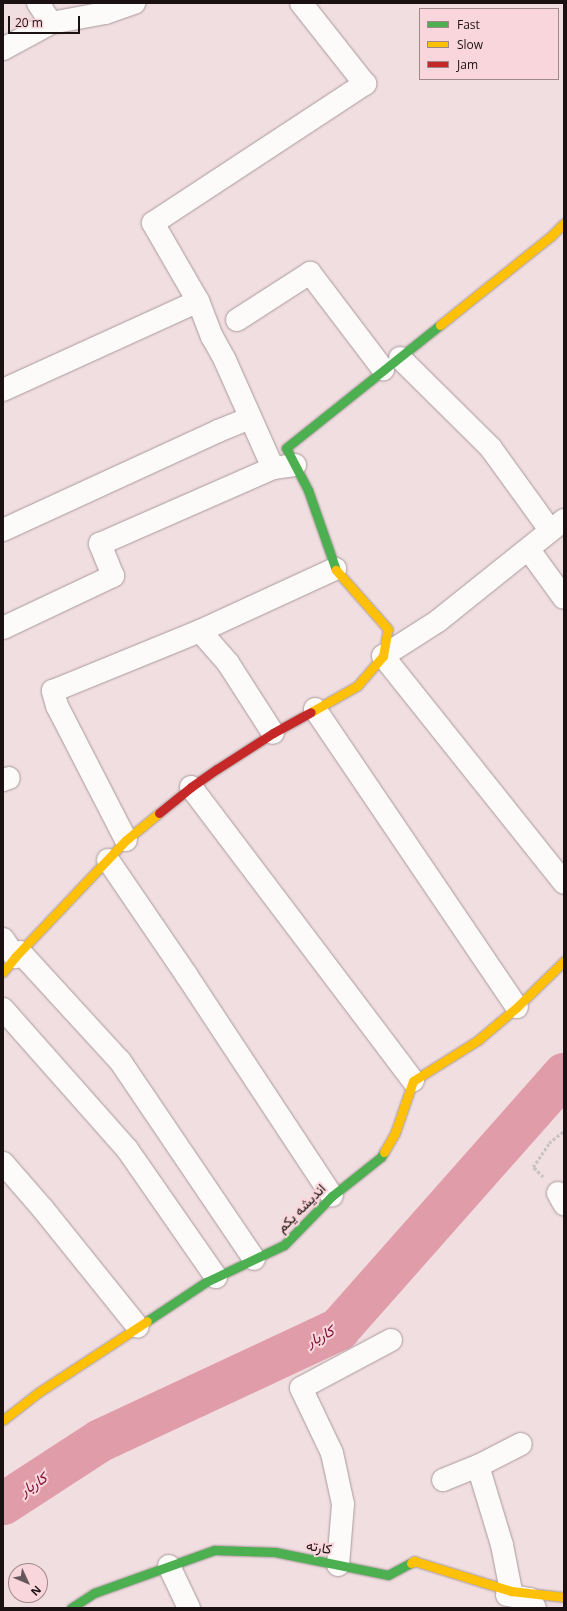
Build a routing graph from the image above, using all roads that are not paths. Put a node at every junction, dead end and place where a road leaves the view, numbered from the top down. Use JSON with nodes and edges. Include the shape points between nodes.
{"nodes":[{"id":1,"x":38,"y":3,"type":"edge"},
{"id":2,"x":134,"y":3,"type":"edge"},
{"id":3,"x":301,"y":3,"type":"edge"},
{"id":4,"x":51,"y":23,"type":"junction"},
{"id":5,"x":3,"y":49,"type":"edge"},
{"id":6,"x":564,"y":223,"type":"edge"},
{"id":7,"x":198,"y":301,"type":"junction"},
{"id":8,"x":237,"y":320,"type":"dead end"},
{"id":9,"x":391,"y":364,"type":"junction"},
{"id":10,"x":3,"y":390,"type":"edge"},
{"id":11,"x":250,"y":418,"type":"junction"},
{"id":12,"x":295,"y":465,"type":"junction"},
{"id":13,"x":273,"y":468,"type":"junction"},
{"id":14,"x":557,"y":525,"type":"edge"},
{"id":15,"x":3,"y":530,"type":"edge"},
{"id":16,"x":529,"y":550,"type":"junction"},
{"id":17,"x":335,"y":569,"type":"junction"},
{"id":18,"x":564,"y":598,"type":"edge"},
{"id":19,"x":3,"y":628,"type":"edge"},
{"id":20,"x":200,"y":631,"type":"junction"},
{"id":21,"x":383,"y":656,"type":"junction"},
{"id":22,"x":315,"y":709,"type":"junction"},
{"id":23,"x":273,"y":733,"type":"junction"},
{"id":24,"x":191,"y":786,"type":"junction"},
{"id":25,"x":126,"y":840,"type":"junction"},
{"id":26,"x":108,"y":860,"type":"junction"},
{"id":27,"x":564,"y":883,"type":"edge"},
{"id":28,"x":3,"y":939,"type":"edge"},
{"id":29,"x":13,"y":960,"type":"edge"},
{"id":30,"x":564,"y":961,"type":"edge"},
{"id":31,"x":516,"y":1007,"type":"junction"},
{"id":32,"x":3,"y":1009,"type":"edge"},
{"id":33,"x":413,"y":1081,"type":"junction"},
{"id":34,"x":3,"y":1163,"type":"edge"},
{"id":35,"x":332,"y":1196,"type":"junction"},
{"id":36,"x":254,"y":1259,"type":"junction"},
{"id":37,"x":216,"y":1277,"type":"junction"},
{"id":38,"x":138,"y":1327,"type":"junction"},
{"id":39,"x":391,"y":1340,"type":"dead end"},
{"id":40,"x":3,"y":1420,"type":"edge"},
{"id":41,"x":521,"y":1444,"type":"dead end"},
{"id":42,"x":478,"y":1466,"type":"junction"},
{"id":43,"x":443,"y":1480,"type":"dead end"},
{"id":44,"x":338,"y":1565,"type":"junction"},
{"id":45,"x":169,"y":1566,"type":"junction"},
{"id":46,"x":440,"y":1567,"type":"junction"},
{"id":47,"x":511,"y":1591,"type":"junction"},
{"id":48,"x":564,"y":1597,"type":"edge"},
{"id":49,"x":71,"y":1608,"type":"edge"},
{"id":50,"x":189,"y":1608,"type":"edge"},
{"id":51,"x":535,"y":1608,"type":"edge"}],
"edges":[{"from":1,"to":4,"type":"street"},
{"from":2,"to":4,"type":"street","via":[[105,13]]},
{"from":3,"to":7,"type":"street","via":[[365,84],[152,223]]},
{"from":4,"to":5,"type":"street"},
{"from":6,"to":9,"type":"street","via":[[550,237]]},
{"from":7,"to":10,"type":"street"},
{"from":7,"to":11,"type":"street"},
{"from":8,"to":9,"type":"street","via":[[310,273]]},
{"from":9,"to":12,"type":"street","via":[[286,448]]},
{"from":9,"to":14,"type":"street","via":[[490,447]]},
{"from":11,"to":13,"type":"street"},
{"from":11,"to":15,"type":"street"},
{"from":12,"to":13,"type":"street"},
{"from":12,"to":17,"type":"street","via":[[308,490]]},
{"from":13,"to":19,"type":"street","via":[[100,544],[113,576]]},
{"from":14,"to":16,"type":"street"},
{"from":16,"to":18,"type":"street"},
{"from":16,"to":21,"type":"street","via":[[438,621]]},
{"from":17,"to":20,"type":"street"},
{"from":17,"to":21,"type":"street","via":[[388,629]]},
{"from":20,"to":23,"type":"street","via":[[228,663]]},
{"from":20,"to":25,"type":"street","via":[[53,691],[57,706]]},
{"from":21,"to":22,"type":"street","via":[[357,686]]},
{"from":21,"to":27,"type":"street"},
{"from":22,"to":23,"type":"street"},
{"from":22,"to":31,"type":"street"},
{"from":23,"to":24,"type":"street"},
{"from":24,"to":25,"type":"street"},
{"from":24,"to":33,"type":"street"},
{"from":25,"to":26,"type":"street"},
{"from":26,"to":29,"type":"street"},
{"from":26,"to":35,"type":"street"},
{"from":28,"to":29,"type":"street"},
{"from":29,"to":36,"type":"street","via":[[120,1060]]},
{"from":30,"to":31,"type":"street"},
{"from":31,"to":33,"type":"street","via":[[478,1040]]},
{"from":32,"to":37,"type":"street","via":[[127,1149]]},
{"from":33,"to":35,"type":"street","name":"اندیشه یکم","via":[[395,1133],[381,1157]]},
{"from":34,"to":38,"type":"street"},
{"from":35,"to":36,"type":"street","name":"اندیشه یکم","via":[[284,1245]]},
{"from":36,"to":37,"type":"street","name":"اندیشه یکم"},
{"from":37,"to":38,"type":"street","name":"اندیشه یکم"},
{"from":38,"to":40,"type":"street","name":"اندیشه یکم","via":[[39,1392]]},
{"from":39,"to":44,"type":"street","via":[[301,1388],[332,1453],[343,1504]]},
{"from":41,"to":42,"type":"street"},
{"from":42,"to":43,"type":"street"},
{"from":42,"to":47,"type":"street","via":[[502,1545]]},
{"from":44,"to":45,"type":"street","name":"کارته","via":[[275,1552],[214,1550]]},
{"from":44,"to":46,"type":"street","name":"کارته","via":[[388,1575],[414,1561]]},
{"from":45,"to":49,"type":"street","name":"کارته","via":[[94,1593]]},
{"from":45,"to":50,"type":"street"},
{"from":46,"to":47,"type":"street","name":"کارته"},
{"from":46,"to":51,"type":"street","via":[[494,1592],[530,1598]]},
{"from":47,"to":48,"type":"street","name":"کارته"}]}
